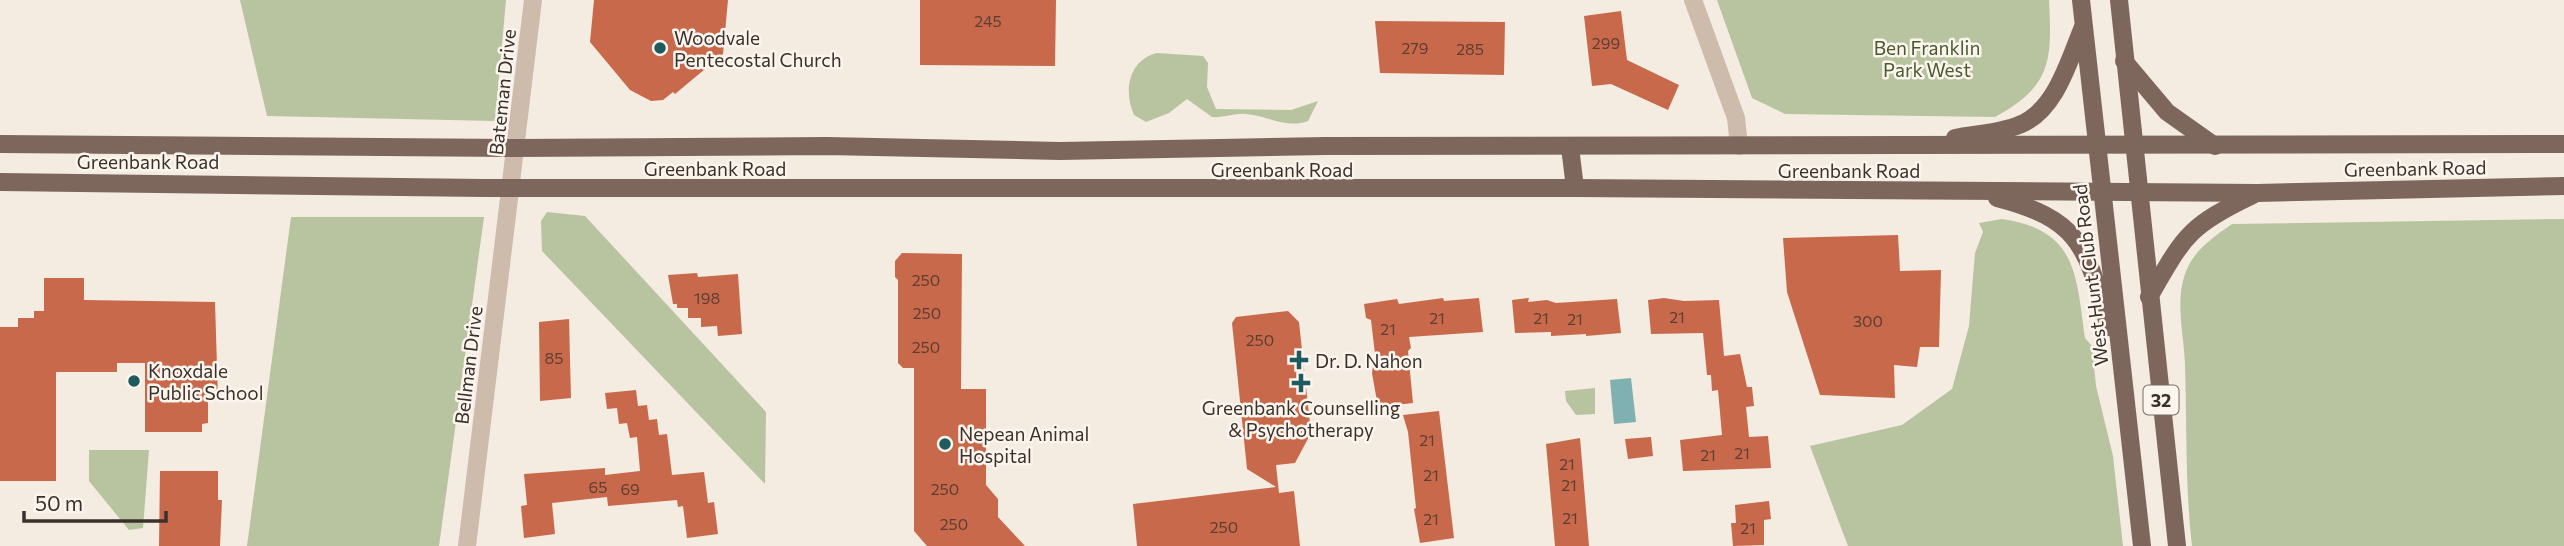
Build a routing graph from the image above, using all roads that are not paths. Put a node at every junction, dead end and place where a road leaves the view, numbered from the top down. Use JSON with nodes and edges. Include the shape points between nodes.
{"nodes":[{"id":1,"x":533,"y":0,"type":"edge"},
{"id":2,"x":1693,"y":0,"type":"edge"},
{"id":3,"x":2081,"y":0,"type":"edge"},
{"id":4,"x":2119,"y":0,"type":"edge"},
{"id":5,"x":2083,"y":27,"type":"junction"},
{"id":6,"x":2124,"y":61,"type":"junction"},
{"id":7,"x":0,"y":144,"type":"edge"},
{"id":8,"x":2564,"y":144,"type":"edge"},
{"id":9,"x":1738,"y":146,"type":"junction"},
{"id":10,"x":1916,"y":146,"type":"junction"},
{"id":11,"x":2096,"y":146,"type":"junction"},
{"id":12,"x":2133,"y":146,"type":"junction"},
{"id":13,"x":2215,"y":146,"type":"junction"},
{"id":14,"x":1570,"y":147,"type":"junction"},
{"id":15,"x":516,"y":148,"type":"junction"},
{"id":16,"x":0,"y":182,"type":"edge"},
{"id":17,"x":2564,"y":186,"type":"edge"},
{"id":18,"x":513,"y":188,"type":"junction"},
{"id":19,"x":1575,"y":188,"type":"junction"},
{"id":20,"x":1973,"y":192,"type":"junction"},
{"id":21,"x":2102,"y":192,"type":"junction"},
{"id":22,"x":2139,"y":192,"type":"junction"},
{"id":23,"x":2257,"y":193,"type":"junction"},
{"id":24,"x":2150,"y":297,"type":"junction"},
{"id":25,"x":2123,"y":377,"type":"junction"},
{"id":26,"x":467,"y":546,"type":"edge"},
{"id":27,"x":2142,"y":546,"type":"edge"},
{"id":28,"x":2177,"y":546,"type":"edge"}],
"edges":[{"from":1,"to":15,"type":"street","name":"Bateman Drive"},
{"from":2,"to":9,"type":"street","via":[[1736,118]]},
{"from":3,"to":5,"type":"main road","name":"West Hunt Club Road","number":"32"},
{"from":4,"to":6,"type":"main road","number":"32"},
{"from":5,"to":10,"type":"main road","via":[[2054,93],[2032,118],[2019,125]]},
{"from":5,"to":11,"type":"main road","name":"West Hunt Club Road","number":"32"},
{"from":6,"to":12,"type":"main road","number":"32"},
{"from":6,"to":13,"type":"main road","via":[[2167,112]]},
{"from":7,"to":15,"type":"main road","name":"Greenbank Road"},
{"from":8,"to":13,"type":"main road","name":"Greenbank Road"},
{"from":9,"to":10,"type":"main road","name":"Greenbank Road"},
{"from":9,"to":14,"type":"main road","name":"Greenbank Road"},
{"from":10,"to":11,"type":"main road","name":"Greenbank Road"},
{"from":11,"to":12,"type":"main road","name":"Greenbank Road"},
{"from":11,"to":21,"type":"main road","name":"West Hunt Club Road","number":"32"},
{"from":12,"to":13,"type":"main road","name":"Greenbank Road"},
{"from":12,"to":22,"type":"main road","number":"32"},
{"from":14,"to":15,"type":"main road","name":"Greenbank Road","via":[[1060,151],[827,146]]},
{"from":14,"to":19,"type":"main road"},
{"from":15,"to":18,"type":"street","name":"Bateman Drive"},
{"from":16,"to":18,"type":"main road","name":"Greenbank Road"},
{"from":17,"to":23,"type":"main road","name":"Greenbank Road"},
{"from":18,"to":19,"type":"main road","name":"Greenbank Road"},
{"from":18,"to":26,"type":"street","name":"Bellman Drive"},
{"from":19,"to":20,"type":"main road","name":"Greenbank Road"},
{"from":20,"to":21,"type":"main road","name":"Greenbank Road"},
{"from":20,"to":25,"type":"main road","via":[[2024,205],[2064,226],[2078,241],[2089,259]]},
{"from":21,"to":22,"type":"main road","name":"Greenbank Road"},
{"from":21,"to":25,"type":"main road","name":"West Hunt Club Road","number":"32"},
{"from":22,"to":23,"type":"main road","name":"Greenbank Road"},
{"from":22,"to":24,"type":"main road","number":"32"},
{"from":23,"to":24,"type":"main road","via":[[2191,229]]},
{"from":24,"to":28,"type":"main road","number":"32"},
{"from":25,"to":27,"type":"main road","name":"West Hunt Club Road","number":"32"}]}
